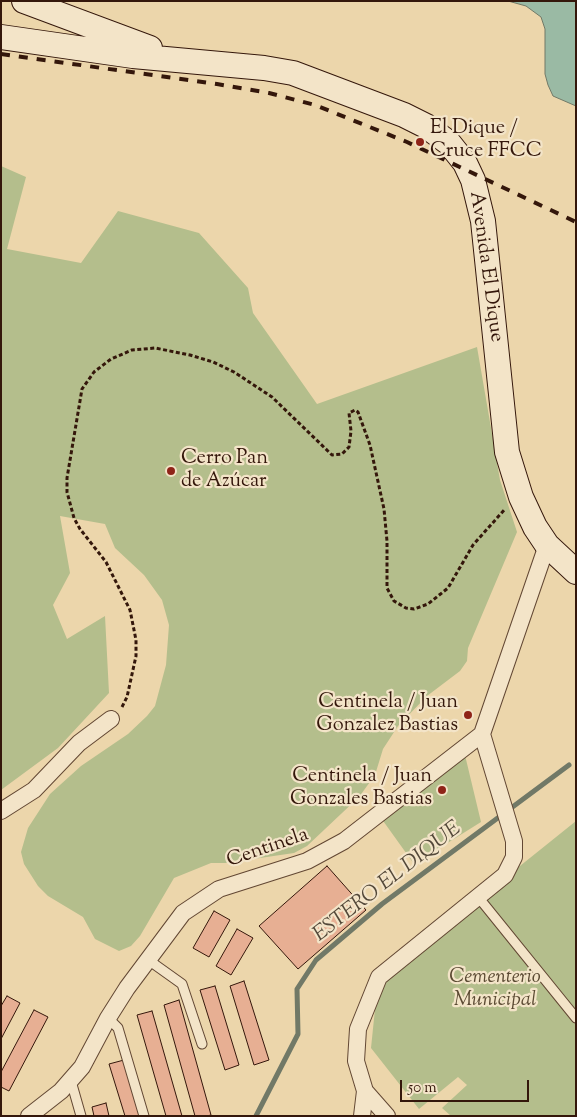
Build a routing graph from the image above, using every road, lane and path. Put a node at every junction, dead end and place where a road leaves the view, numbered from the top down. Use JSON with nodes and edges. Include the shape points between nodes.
{"nodes":[{"id":1,"x":24,"y":1,"type":"edge"},
{"id":2,"x":1,"y":37,"type":"edge"},
{"id":3,"x":180,"y":60,"type":"junction"},
{"id":4,"x":521,"y":497,"type":"junction"},
{"id":5,"x":547,"y":544,"type":"junction"},
{"id":6,"x":576,"y":572,"type":"edge"},
{"id":7,"x":111,"y":719,"type":"joint"},
{"id":8,"x":482,"y":734,"type":"junction"},
{"id":9,"x":1,"y":811,"type":"edge"},
{"id":10,"x":479,"y":898,"type":"junction"},
{"id":11,"x":147,"y":959,"type":"junction"},
{"id":12,"x":108,"y":1018,"type":"junction"},
{"id":13,"x":576,"y":1018,"type":"edge"},
{"id":14,"x":202,"y":1044,"type":"dead end"},
{"id":15,"x":71,"y":1082,"type":"junction"},
{"id":16,"x":365,"y":1091,"type":"junction"},
{"id":17,"x":29,"y":1116,"type":"edge"},
{"id":18,"x":81,"y":1116,"type":"edge"},
{"id":19,"x":144,"y":1116,"type":"edge"},
{"id":20,"x":362,"y":1116,"type":"edge"},
{"id":21,"x":386,"y":1116,"type":"edge"}],
"edges":[{"from":1,"to":3,"type":"main road","name":"Avenida El Dique"},
{"from":2,"to":3,"type":"main road","name":"Avenida El Dique"},
{"from":3,"to":4,"type":"main road","name":"Avenida El Dique","via":[[264,68],[316,80],[404,114],[449,143],[460,156],[473,180],[483,221],[503,425],[507,452]]},
{"from":4,"to":5,"type":"main road","name":"Avenida El Dique"},
{"from":4,"to":7,"type":"path","via":[[487,528],[448,588],[428,604],[406,608],[394,601],[387,588],[384,509],[370,445],[358,412],[349,413],[351,431],[348,447],[342,454],[332,455],[272,397],[248,380],[212,362],[155,348],[132,350],[111,359],[94,372],[82,389],[67,478],[74,518],[115,577],[134,625],[134,671],[128,697]]},
{"from":5,"to":6,"type":"main road","name":"Avenida El Dique"},
{"from":5,"to":8,"type":"street"},
{"from":7,"to":9,"type":"street","via":[[79,743],[34,790]]},
{"from":8,"to":10,"type":"street","via":[[515,849],[509,870]]},
{"from":8,"to":11,"type":"street","name":"Centinela","via":[[326,852],[232,884],[207,896],[183,913]]},
{"from":10,"to":13,"type":"lane"},
{"from":10,"to":16,"type":"street","via":[[379,977],[358,1028],[356,1061]]},
{"from":11,"to":12,"type":"street","name":"Centinela"},
{"from":11,"to":14,"type":"lane","via":[[182,984]]},
{"from":12,"to":15,"type":"street","name":"Centinela","via":[[92,1052]]},
{"from":12,"to":19,"type":"lane","via":[[118,1028]]},
{"from":15,"to":17,"type":"street","name":"Centinela"},
{"from":15,"to":18,"type":"lane"},
{"from":16,"to":20,"type":"street"},
{"from":16,"to":21,"type":"street"}]}
